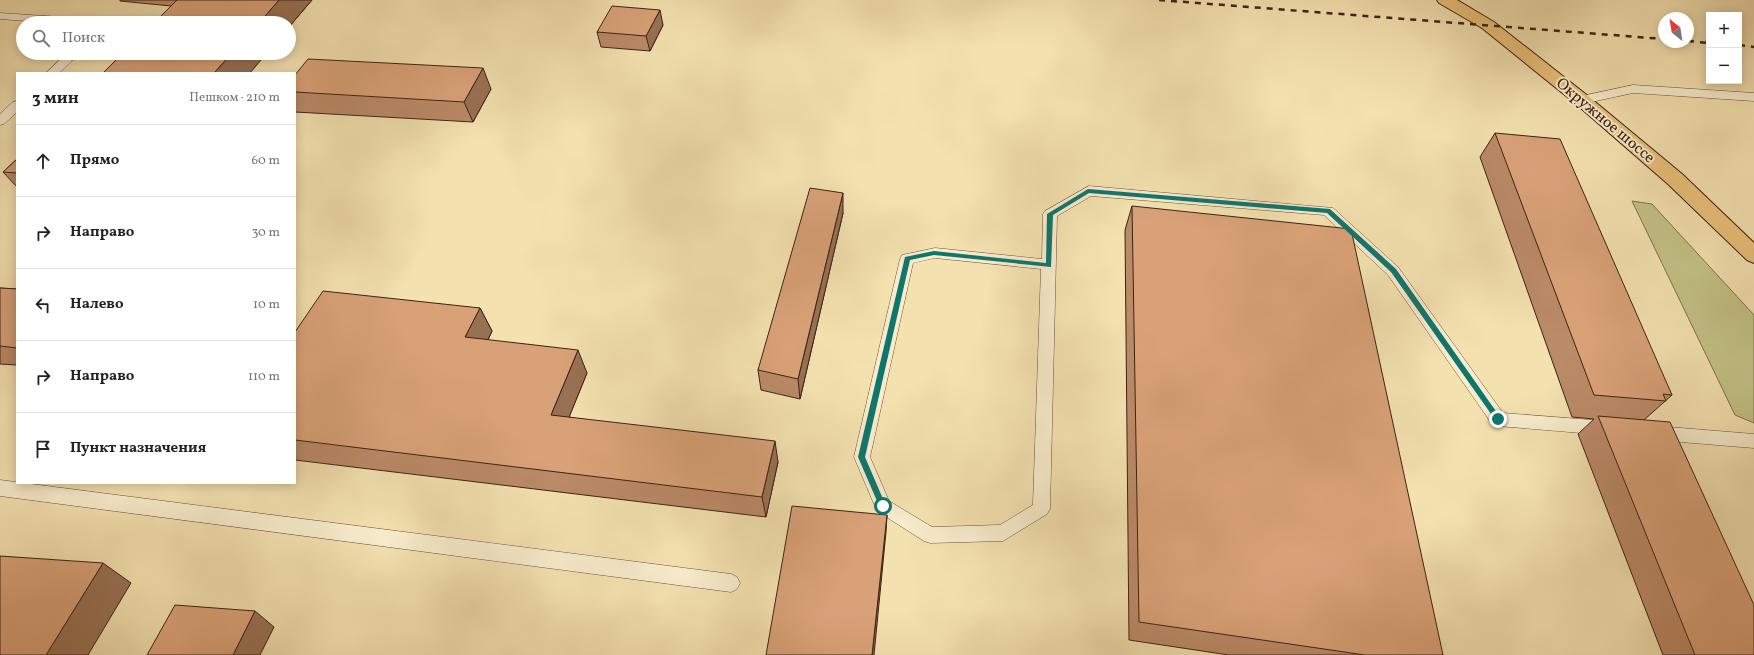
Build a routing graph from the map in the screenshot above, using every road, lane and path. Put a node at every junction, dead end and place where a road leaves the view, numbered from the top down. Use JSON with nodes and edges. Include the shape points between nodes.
{"nodes":[{"id":1,"x":1445,"y":0,"type":"edge"},
{"id":2,"x":0,"y":16,"type":"edge"},
{"id":3,"x":16,"y":17,"type":"edge"},
{"id":4,"x":66,"y":60,"type":"edge"},
{"id":5,"x":53,"y":72,"type":"edge"},
{"id":6,"x":1754,"y":97,"type":"edge"},
{"id":7,"x":1582,"y":100,"type":"junction"},
{"id":8,"x":16,"y":106,"type":"edge"},
{"id":9,"x":0,"y":121,"type":"edge"},
{"id":10,"x":1754,"y":256,"type":"edge"},
{"id":11,"x":1049,"y":265,"type":"junction"},
{"id":12,"x":1617,"y":429,"type":"edge"},
{"id":13,"x":1641,"y":431,"type":"edge"},
{"id":14,"x":1754,"y":441,"type":"edge"},
{"id":15,"x":0,"y":488,"type":"edge"},
{"id":16,"x":731,"y":583,"type":"dead end"}],
"edges":[{"from":1,"to":7,"type":"main road","name":"Окружное шоссе","via":[[1488,25]]},
{"from":2,"to":3,"type":"lane"},
{"from":4,"to":5,"type":"lane"},
{"from":6,"to":7,"type":"lane","via":[[1633,89]]},
{"from":7,"to":10,"type":"main road","name":"Окружное шоссе","via":[[1675,179]]},
{"from":8,"to":9,"type":"lane"},
{"from":11,"to":11,"type":"lane","via":[[934,253],[907,259],[862,457],[883,506],[930,535],[1003,533],[1041,509]]},
{"from":11,"to":12,"type":"lane","via":[[1050,214],[1088,191],[1328,211],[1393,270],[1498,419]]},
{"from":13,"to":14,"type":"lane"},
{"from":15,"to":16,"type":"lane"}]}
